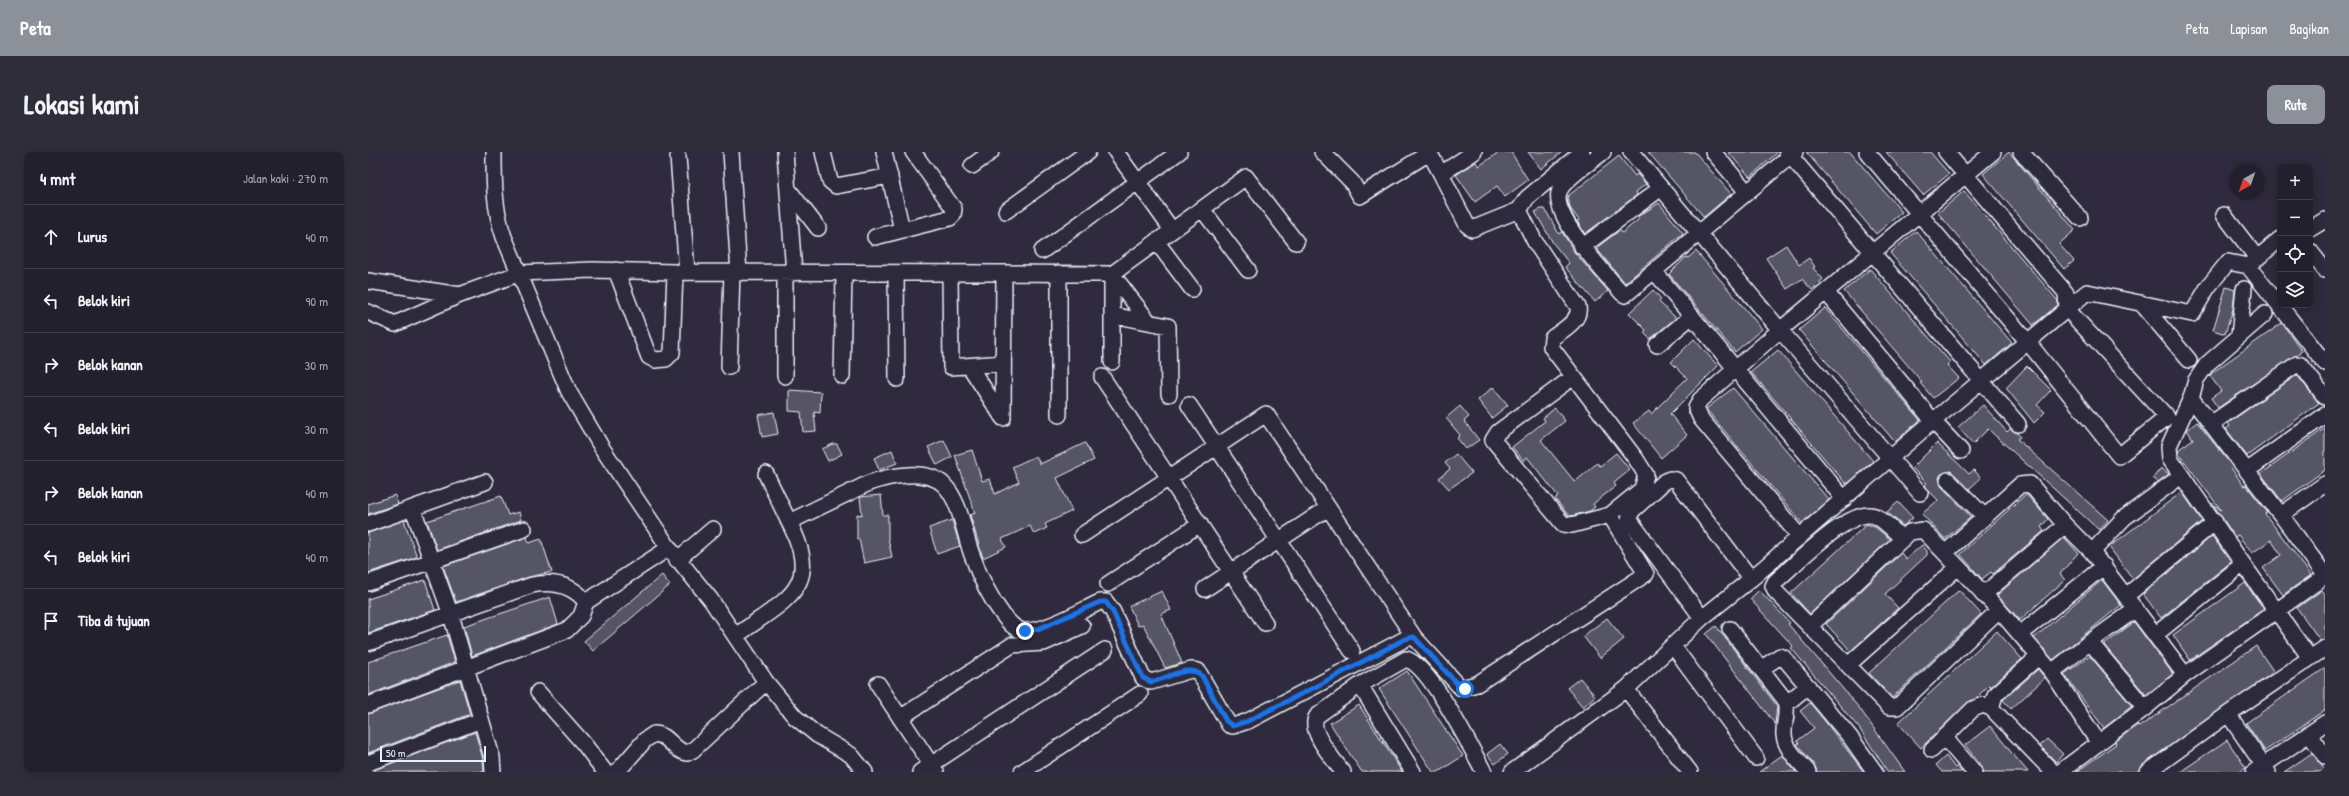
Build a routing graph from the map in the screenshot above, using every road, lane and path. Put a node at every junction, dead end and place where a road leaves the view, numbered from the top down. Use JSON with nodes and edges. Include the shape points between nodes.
{"nodes":[{"id":1,"x":494,"y":152,"type":"edge"},
{"id":2,"x":731,"y":152,"type":"edge"},
{"id":3,"x":785,"y":152,"type":"edge"},
{"id":4,"x":823,"y":152,"type":"edge"},
{"id":5,"x":884,"y":152,"type":"edge"},
{"id":6,"x":913,"y":152,"type":"edge"},
{"id":7,"x":991,"y":152,"type":"edge"},
{"id":8,"x":1088,"y":152,"type":"edge"},
{"id":9,"x":1116,"y":152,"type":"edge"},
{"id":10,"x":1179,"y":152,"type":"edge"},
{"id":11,"x":1322,"y":152,"type":"edge"},
{"id":12,"x":1429,"y":152,"type":"edge"},
{"id":13,"x":1474,"y":152,"type":"edge"},
{"id":14,"x":1582,"y":152,"type":"edge"},
{"id":15,"x":1603,"y":152,"type":"edge"},
{"id":16,"x":1631,"y":152,"type":"edge"},
{"id":17,"x":1713,"y":152,"type":"edge"},
{"id":18,"x":1866,"y":152,"type":"edge"},
{"id":19,"x":1946,"y":152,"type":"edge"},
{"id":20,"x":1993,"y":152,"type":"edge"},
{"id":21,"x":2021,"y":152,"type":"edge"},
{"id":22,"x":1791,"y":153,"type":"edge"},
{"id":23,"x":678,"y":157,"type":"dead end"},
{"id":24,"x":972,"y":166,"type":"dead end"},
{"id":25,"x":1441,"y":174,"type":"junction"},
{"id":26,"x":1965,"y":175,"type":"junction"},
{"id":27,"x":890,"y":176,"type":"junction"},
{"id":28,"x":1137,"y":182,"type":"junction"},
{"id":29,"x":1661,"y":188,"type":"junction"},
{"id":30,"x":788,"y":189,"type":"junction"},
{"id":31,"x":1747,"y":192,"type":"junction"},
{"id":32,"x":1202,"y":209,"type":"junction"},
{"id":33,"x":1518,"y":210,"type":"junction"},
{"id":34,"x":1006,"y":211,"type":"dead end"},
{"id":35,"x":1919,"y":214,"type":"junction"},
{"id":36,"x":2224,"y":215,"type":"dead end"},
{"id":37,"x":2080,"y":218,"type":"dead end"},
{"id":38,"x":2325,"y":220,"type":"edge"},
{"id":39,"x":2313,"y":227,"type":"edge"},
{"id":40,"x":818,"y":228,"type":"dead end"},
{"id":41,"x":902,"y":230,"type":"junction"},
{"id":42,"x":1172,"y":230,"type":"junction"},
{"id":43,"x":1698,"y":232,"type":"junction"},
{"id":44,"x":875,"y":237,"type":"dead end"},
{"id":45,"x":1156,"y":241,"type":"junction"},
{"id":46,"x":1296,"y":242,"type":"dead end"},
{"id":47,"x":2277,"y":242,"type":"edge"},
{"id":48,"x":1582,"y":247,"type":"junction"},
{"id":49,"x":1042,"y":251,"type":"dead end"},
{"id":50,"x":1872,"y":253,"type":"junction"},
{"id":51,"x":2313,"y":255,"type":"edge"},
{"id":52,"x":2253,"y":262,"type":"junction"},
{"id":53,"x":616,"y":270,"type":"junction"},
{"id":54,"x":1248,"y":270,"type":"dead end"},
{"id":55,"x":2325,"y":270,"type":"edge"},
{"id":56,"x":1654,"y":271,"type":"junction"},
{"id":57,"x":681,"y":272,"type":"junction"},
{"id":58,"x":735,"y":272,"type":"junction"},
{"id":59,"x":790,"y":273,"type":"junction"},
{"id":60,"x":844,"y":273,"type":"junction"},
{"id":61,"x":896,"y":273,"type":"junction"},
{"id":62,"x":950,"y":273,"type":"junction"},
{"id":63,"x":1004,"y":273,"type":"junction"},
{"id":64,"x":1059,"y":273,"type":"junction"},
{"id":65,"x":520,"y":274,"type":"junction"},
{"id":66,"x":1112,"y":274,"type":"junction"},
{"id":67,"x":368,"y":281,"type":"edge"},
{"id":68,"x":1192,"y":289,"type":"dead end"},
{"id":69,"x":2244,"y":289,"type":"dead end"},
{"id":70,"x":1826,"y":292,"type":"junction"},
{"id":71,"x":460,"y":295,"type":"junction"},
{"id":72,"x":2141,"y":303,"type":"junction"},
{"id":73,"x":2067,"y":309,"type":"junction"},
{"id":74,"x":368,"y":312,"type":"edge"},
{"id":75,"x":2266,"y":314,"type":"dead end"},
{"id":76,"x":1112,"y":316,"type":"junction"},
{"id":77,"x":1692,"y":316,"type":"junction"},
{"id":78,"x":1149,"y":322,"type":"junction"},
{"id":79,"x":1780,"y":330,"type":"junction"},
{"id":80,"x":2239,"y":336,"type":"junction"},
{"id":81,"x":2027,"y":341,"type":"junction"},
{"id":82,"x":1657,"y":346,"type":"dead end"},
{"id":83,"x":2189,"y":360,"type":"dead end"},
{"id":84,"x":1112,"y":362,"type":"dead end"},
{"id":85,"x":1003,"y":363,"type":"junction"},
{"id":86,"x":2325,"y":363,"type":"edge"},
{"id":87,"x":729,"y":367,"type":"dead end"},
{"id":88,"x":970,"y":367,"type":"junction"},
{"id":89,"x":1735,"y":368,"type":"junction"},
{"id":90,"x":785,"y":376,"type":"dead end"},
{"id":91,"x":842,"y":376,"type":"dead end"},
{"id":92,"x":1102,"y":377,"type":"dead end"},
{"id":93,"x":1574,"y":377,"type":"junction"},
{"id":94,"x":897,"y":379,"type":"dead end"},
{"id":95,"x":1982,"y":381,"type":"junction"},
{"id":96,"x":1169,"y":394,"type":"dead end"},
{"id":97,"x":2325,"y":397,"type":"edge"},
{"id":98,"x":2191,"y":398,"type":"junction"},
{"id":99,"x":1189,"y":405,"type":"dead end"},
{"id":100,"x":1059,"y":415,"type":"dead end"},
{"id":101,"x":2325,"y":415,"type":"edge"},
{"id":102,"x":1934,"y":421,"type":"junction"},
{"id":103,"x":2018,"y":424,"type":"dead end"},
{"id":104,"x":2211,"y":424,"type":"junction"},
{"id":105,"x":1216,"y":446,"type":"junction"},
{"id":106,"x":1961,"y":451,"type":"dead end"},
{"id":107,"x":1891,"y":459,"type":"junction"},
{"id":108,"x":2248,"y":470,"type":"junction"},
{"id":109,"x":766,"y":474,"type":"dead end"},
{"id":110,"x":2181,"y":476,"type":"junction"},
{"id":111,"x":1169,"y":478,"type":"junction"},
{"id":112,"x":1948,"y":480,"type":"dead end"},
{"id":113,"x":486,"y":482,"type":"dead end"},
{"id":114,"x":2325,"y":484,"type":"edge"},
{"id":115,"x":1920,"y":493,"type":"dead end"},
{"id":116,"x":1844,"y":499,"type":"junction"},
{"id":117,"x":1328,"y":508,"type":"junction"},
{"id":118,"x":413,"y":509,"type":"junction"},
{"id":119,"x":1610,"y":515,"type":"junction"},
{"id":120,"x":2281,"y":515,"type":"junction"},
{"id":121,"x":1986,"y":517,"type":"junction"},
{"id":122,"x":789,"y":522,"type":"junction"},
{"id":123,"x":2215,"y":522,"type":"junction"},
{"id":124,"x":368,"y":524,"type":"edge"},
{"id":125,"x":1200,"y":524,"type":"junction"},
{"id":126,"x":2065,"y":525,"type":"junction"},
{"id":127,"x":524,"y":529,"type":"dead end"},
{"id":128,"x":713,"y":529,"type":"dead end"},
{"id":129,"x":1082,"y":535,"type":"dead end"},
{"id":130,"x":1800,"y":537,"type":"junction"},
{"id":131,"x":1903,"y":539,"type":"junction"},
{"id":132,"x":1278,"y":540,"type":"junction"},
{"id":133,"x":2092,"y":552,"type":"junction"},
{"id":134,"x":1945,"y":553,"type":"junction"},
{"id":135,"x":673,"y":554,"type":"junction"},
{"id":136,"x":430,"y":561,"type":"junction"},
{"id":137,"x":2243,"y":564,"type":"junction"},
{"id":138,"x":2104,"y":566,"type":"junction"},
{"id":139,"x":1957,"y":568,"type":"junction"},
{"id":140,"x":1231,"y":572,"type":"junction"},
{"id":141,"x":2325,"y":576,"type":"edge"},
{"id":142,"x":1752,"y":580,"type":"junction"},
{"id":143,"x":368,"y":583,"type":"edge"},
{"id":144,"x":1108,"y":584,"type":"dead end"},
{"id":145,"x":1205,"y":589,"type":"dead end"},
{"id":146,"x":1983,"y":595,"type":"junction"},
{"id":147,"x":2126,"y":596,"type":"junction"},
{"id":148,"x":586,"y":602,"type":"junction"},
{"id":149,"x":2136,"y":609,"type":"junction"},
{"id":150,"x":1999,"y":610,"type":"junction"},
{"id":151,"x":2276,"y":610,"type":"junction"},
{"id":152,"x":450,"y":615,"type":"junction"},
{"id":153,"x":1702,"y":618,"type":"junction"},
{"id":154,"x":1265,"y":623,"type":"dead end"},
{"id":155,"x":1082,"y":626,"type":"dead end"},
{"id":156,"x":1810,"y":626,"type":"junction"},
{"id":157,"x":1730,"y":629,"type":"dead end"},
{"id":158,"x":2020,"y":634,"type":"junction"},
{"id":159,"x":2155,"y":635,"type":"junction"},
{"id":160,"x":736,"y":636,"type":"junction"},
{"id":161,"x":1414,"y":637,"type":"junction"},
{"id":162,"x":2090,"y":642,"type":"junction"},
{"id":163,"x":368,"y":643,"type":"edge"},
{"id":164,"x":1673,"y":646,"type":"junction"},
{"id":165,"x":2325,"y":648,"type":"edge"},
{"id":166,"x":1105,"y":650,"type":"dead end"},
{"id":167,"x":1352,"y":651,"type":"dead end"},
{"id":168,"x":2038,"y":656,"type":"junction"},
{"id":169,"x":2310,"y":658,"type":"junction"},
{"id":170,"x":1848,"y":665,"type":"junction"},
{"id":171,"x":467,"y":669,"type":"junction"},
{"id":172,"x":1761,"y":669,"type":"junction"},
{"id":173,"x":2052,"y":672,"type":"junction"},
{"id":174,"x":2185,"y":675,"type":"junction"},
{"id":175,"x":766,"y":682,"type":"junction"},
{"id":176,"x":878,"y":684,"type":"dead end"},
{"id":177,"x":1360,"y":685,"type":"junction"},
{"id":178,"x":1808,"y":686,"type":"junction"},
{"id":179,"x":1626,"y":689,"type":"junction"},
{"id":180,"x":538,"y":692,"type":"dead end"},
{"id":181,"x":1140,"y":694,"type":"dead end"},
{"id":182,"x":1786,"y":704,"type":"junction"},
{"id":183,"x":368,"y":705,"type":"edge"},
{"id":184,"x":1991,"y":708,"type":"junction"},
{"id":185,"x":2145,"y":708,"type":"junction"},
{"id":186,"x":2228,"y":714,"type":"junction"},
{"id":187,"x":900,"y":718,"type":"junction"},
{"id":188,"x":481,"y":720,"type":"junction"},
{"id":189,"x":2325,"y":723,"type":"edge"},
{"id":190,"x":2309,"y":734,"type":"junction"},
{"id":191,"x":1944,"y":738,"type":"junction"},
{"id":192,"x":2098,"y":742,"type":"junction"},
{"id":193,"x":1932,"y":750,"type":"dead end"},
{"id":194,"x":2325,"y":756,"type":"edge"},
{"id":195,"x":1756,"y":758,"type":"dead end"},
{"id":196,"x":368,"y":763,"type":"edge"},
{"id":197,"x":929,"y":770,"type":"edge"},
{"id":198,"x":2050,"y":770,"type":"edge"},
{"id":199,"x":2262,"y":770,"type":"edge"},
{"id":200,"x":1515,"y":771,"type":"edge"},
{"id":201,"x":493,"y":772,"type":"edge"},
{"id":202,"x":605,"y":772,"type":"edge"},
{"id":203,"x":618,"y":772,"type":"edge"},
{"id":204,"x":865,"y":772,"type":"edge"},
{"id":205,"x":1022,"y":772,"type":"edge"},
{"id":206,"x":1343,"y":772,"type":"edge"},
{"id":207,"x":1413,"y":772,"type":"edge"},
{"id":208,"x":1484,"y":772,"type":"edge"},
{"id":209,"x":1690,"y":772,"type":"edge"},
{"id":210,"x":1808,"y":772,"type":"edge"},
{"id":211,"x":1875,"y":772,"type":"edge"},
{"id":212,"x":1974,"y":772,"type":"edge"},
{"id":213,"x":2148,"y":772,"type":"edge"}],
"edges":[{"from":1,"to":65,"type":"street","via":[[494,190],[498,219]]},
{"from":2,"to":58,"type":"street"},
{"from":3,"to":30,"type":"street"},
{"from":4,"to":27,"type":"street","via":[[830,181],[836,186]]},
{"from":5,"to":27,"type":"street"},
{"from":6,"to":41,"type":"street","via":[[954,209],[954,213],[950,218]]},
{"from":7,"to":24,"type":"street"},
{"from":8,"to":34,"type":"street"},
{"from":9,"to":28,"type":"street"},
{"from":10,"to":28,"type":"street"},
{"from":11,"to":12,"type":"street","via":[[1352,182],[1360,196]]},
{"from":12,"to":25,"type":"street"},
{"from":13,"to":25,"type":"street"},
{"from":14,"to":33,"type":"street","via":[[1527,198]]},
{"from":15,"to":48,"type":"street","via":[[1558,193],[1566,222]]},
{"from":16,"to":29,"type":"street"},
{"from":17,"to":31,"type":"street"},
{"from":18,"to":35,"type":"street"},
{"from":19,"to":26,"type":"street"},
{"from":20,"to":26,"type":"street"},
{"from":21,"to":37,"type":"street"},
{"from":22,"to":31,"type":"street"},
{"from":22,"to":50,"type":"street"},
{"from":23,"to":57,"type":"street"},
{"from":25,"to":33,"type":"street","via":[[1467,225],[1472,229]]},
{"from":26,"to":35,"type":"street"},
{"from":26,"to":73,"type":"street","via":[[2066,293]]},
{"from":27,"to":41,"type":"street"},
{"from":28,"to":42,"type":"street"},
{"from":28,"to":49,"type":"street"},
{"from":29,"to":43,"type":"street"},
{"from":29,"to":48,"type":"street"},
{"from":30,"to":40,"type":"street"},
{"from":30,"to":59,"type":"street"},
{"from":31,"to":43,"type":"street"},
{"from":32,"to":42,"type":"street"},
{"from":32,"to":46,"type":"street","via":[[1246,177]]},
{"from":32,"to":54,"type":"street"},
{"from":33,"to":93,"type":"street","via":[[1535,242],[1578,307],[1577,318],[1550,342],[1551,347]]},
{"from":35,"to":50,"type":"street"},
{"from":35,"to":81,"type":"street"},
{"from":36,"to":52,"type":"street"},
{"from":38,"to":39,"type":"street"},
{"from":41,"to":44,"type":"street"},
{"from":42,"to":45,"type":"street"},
{"from":43,"to":56,"type":"street"},
{"from":43,"to":79,"type":"street"},
{"from":45,"to":66,"type":"street"},
{"from":45,"to":68,"type":"street"},
{"from":47,"to":52,"type":"street"},
{"from":48,"to":56,"type":"street","via":[[1625,295]]},
{"from":50,"to":70,"type":"street"},
{"from":50,"to":95,"type":"street"},
{"from":51,"to":55,"type":"street"},
{"from":52,"to":72,"type":"street","via":[[2228,262],[2208,287],[2192,314]]},
{"from":52,"to":86,"type":"street"},
{"from":53,"to":57,"type":"street"},
{"from":53,"to":57,"type":"street","via":[[649,356],[655,360],[666,359],[672,353]]},
{"from":53,"to":65,"type":"street"},
{"from":56,"to":77,"type":"street"},
{"from":57,"to":58,"type":"street"},
{"from":58,"to":59,"type":"street"},
{"from":58,"to":87,"type":"street"},
{"from":59,"to":60,"type":"street"},
{"from":59,"to":90,"type":"street"},
{"from":60,"to":61,"type":"street"},
{"from":60,"to":91,"type":"street"},
{"from":61,"to":62,"type":"street"},
{"from":61,"to":94,"type":"street"},
{"from":62,"to":63,"type":"street"},
{"from":62,"to":88,"type":"street","via":[[951,367]]},
{"from":63,"to":64,"type":"street"},
{"from":63,"to":85,"type":"street"},
{"from":64,"to":66,"type":"street"},
{"from":64,"to":100,"type":"street"},
{"from":65,"to":71,"type":"street"},
{"from":65,"to":135,"type":"street","via":[[569,392],[602,448]]},
{"from":66,"to":76,"type":"street"},
{"from":66,"to":78,"type":"street"},
{"from":67,"to":71,"type":"street"},
{"from":69,"to":80,"type":"street"},
{"from":70,"to":79,"type":"street"},
{"from":70,"to":102,"type":"street"},
{"from":71,"to":74,"type":"street","via":[[395,324]]},
{"from":72,"to":73,"type":"street","via":[[2087,292]]},
{"from":72,"to":83,"type":"street"},
{"from":73,"to":81,"type":"street"},
{"from":73,"to":81,"type":"street","via":[[2167,417],[2119,456]]},
{"from":75,"to":80,"type":"street"},
{"from":76,"to":78,"type":"street"},
{"from":76,"to":84,"type":"street"},
{"from":77,"to":82,"type":"street"},
{"from":77,"to":89,"type":"street"},
{"from":78,"to":96,"type":"street","via":[[1168,326]]},
{"from":79,"to":89,"type":"street"},
{"from":79,"to":107,"type":"street"},
{"from":80,"to":98,"type":"street","via":[[2201,371]]},
{"from":81,"to":95,"type":"street"},
{"from":85,"to":88,"type":"street"},
{"from":85,"to":88,"type":"street","via":[[1003,418]]},
{"from":89,"to":116,"type":"street"},
{"from":89,"to":130,"type":"street","via":[[1700,400],[1696,406],[1697,412]]},
{"from":92,"to":111,"type":"street"},
{"from":93,"to":119,"type":"street","via":[[1646,475],[1642,489]]},
{"from":93,"to":119,"type":"street","via":[[1498,432],[1493,440],[1563,524],[1572,525]]},
{"from":95,"to":102,"type":"street"},
{"from":95,"to":103,"type":"street"},
{"from":97,"to":104,"type":"street","via":[[2301,365],[2297,364]]},
{"from":98,"to":104,"type":"street"},
{"from":98,"to":110,"type":"street","via":[[2169,446],[2170,459]]},
{"from":99,"to":105,"type":"street"},
{"from":101,"to":108,"type":"street"},
{"from":102,"to":106,"type":"street"},
{"from":102,"to":107,"type":"street"},
{"from":104,"to":108,"type":"street"},
{"from":105,"to":111,"type":"street"},
{"from":105,"to":117,"type":"street","via":[[1266,414]]},
{"from":105,"to":132,"type":"street"},
{"from":107,"to":115,"type":"street"},
{"from":107,"to":116,"type":"street"},
{"from":108,"to":120,"type":"street"},
{"from":109,"to":122,"type":"street"},
{"from":110,"to":123,"type":"street"},
{"from":110,"to":133,"type":"street","via":[[2124,518]]},
{"from":111,"to":125,"type":"street"},
{"from":111,"to":129,"type":"street"},
{"from":112,"to":121,"type":"street"},
{"from":113,"to":118,"type":"street"},
{"from":114,"to":120,"type":"street"},
{"from":116,"to":130,"type":"street"},
{"from":117,"to":132,"type":"street"},
{"from":117,"to":161,"type":"street"},
{"from":118,"to":124,"type":"street"},
{"from":118,"to":136,"type":"street"},
{"from":119,"to":161,"type":"street","via":[[1646,574],[1477,684],[1461,688]]},
{"from":120,"to":141,"type":"street"},
{"from":121,"to":126,"type":"street","via":[[2020,485],[2026,483],[2032,486]]},
{"from":121,"to":134,"type":"street"},
{"from":122,"to":160,"type":"street","via":[[800,542],[803,569],[801,581],[790,595]]},
{"from":122,"to":161,"type":"street","via":[[881,478],[920,475],[931,477],[949,491],[963,523],[972,556],[995,606],[1010,624],[1021,630],[1038,629],[1100,602],[1106,602],[1143,678],[1151,682],[1191,670],[1198,671],[1226,721],[1233,726],[1248,721],[1405,639]]},
{"from":123,"to":137,"type":"street"},
{"from":123,"to":147,"type":"street"},
{"from":125,"to":140,"type":"street"},
{"from":125,"to":144,"type":"street"},
{"from":126,"to":133,"type":"street"},
{"from":126,"to":146,"type":"street"},
{"from":127,"to":136,"type":"street"},
{"from":128,"to":135,"type":"street"},
{"from":130,"to":142,"type":"street"},
{"from":131,"to":134,"type":"street","via":[[1913,530],[1922,530]]},
{"from":131,"to":156,"type":"street"},
{"from":131,"to":156,"type":"street","via":[[1877,516],[1852,519],[1775,582],[1774,590]]},
{"from":132,"to":140,"type":"street"},
{"from":132,"to":167,"type":"street"},
{"from":133,"to":138,"type":"street"},
{"from":134,"to":139,"type":"street"},
{"from":135,"to":148,"type":"street"},
{"from":135,"to":160,"type":"street","via":[[711,600]]},
{"from":136,"to":143,"type":"street"},
{"from":136,"to":152,"type":"street"},
{"from":137,"to":151,"type":"street"},
{"from":137,"to":159,"type":"street"},
{"from":138,"to":147,"type":"street"},
{"from":138,"to":158,"type":"street"},
{"from":139,"to":146,"type":"street"},
{"from":139,"to":170,"type":"street"},
{"from":140,"to":145,"type":"street"},
{"from":140,"to":154,"type":"street"},
{"from":141,"to":151,"type":"street"},
{"from":142,"to":153,"type":"street"},
{"from":142,"to":153,"type":"street","via":[[1676,480],[1664,482],[1632,511],[1629,519]]},
{"from":146,"to":150,"type":"street"},
{"from":147,"to":149,"type":"street"},
{"from":148,"to":152,"type":"street","via":[[573,590],[550,582],[532,585]]},
{"from":148,"to":171,"type":"street","via":[[581,616],[567,630]]},
{"from":149,"to":159,"type":"street"},
{"from":149,"to":162,"type":"street"},
{"from":150,"to":158,"type":"street"},
{"from":150,"to":170,"type":"street","via":[[1893,709],[1888,707]]},
{"from":151,"to":169,"type":"street"},
{"from":151,"to":174,"type":"street"},
{"from":152,"to":163,"type":"street"},
{"from":152,"to":171,"type":"street"},
{"from":153,"to":164,"type":"street"},
{"from":155,"to":187,"type":"street","via":[[1044,643],[1012,644]]},
{"from":156,"to":170,"type":"street"},
{"from":157,"to":172,"type":"street"},
{"from":158,"to":168,"type":"street"},
{"from":159,"to":174,"type":"street"},
{"from":160,"to":175,"type":"street"},
{"from":162,"to":173,"type":"street"},
{"from":162,"to":185,"type":"street"},
{"from":164,"to":179,"type":"street"},
{"from":164,"to":195,"type":"street"},
{"from":165,"to":169,"type":"street"},
{"from":166,"to":197,"type":"street"},
{"from":168,"to":173,"type":"street"},
{"from":168,"to":184,"type":"street","via":[[1995,695]]},
{"from":169,"to":186,"type":"street"},
{"from":171,"to":183,"type":"street"},
{"from":171,"to":188,"type":"street"},
{"from":172,"to":178,"type":"street","via":[[1780,656]]},
{"from":172,"to":182,"type":"street"},
{"from":173,"to":192,"type":"street"},
{"from":174,"to":185,"type":"street"},
{"from":175,"to":203,"type":"street","via":[[687,754],[664,736],[654,734],[645,740]]},
{"from":175,"to":204,"type":"street","via":[[795,717],[817,735],[851,755]]},
{"from":176,"to":187,"type":"street"},
{"from":177,"to":206,"type":"street","via":[[1317,716],[1314,721],[1315,730]]},
{"from":177,"to":207,"type":"street"},
{"from":177,"to":208,"type":"street","via":[[1406,659],[1416,662],[1432,682]]},
{"from":178,"to":182,"type":"street"},
{"from":178,"to":211,"type":"street"},
{"from":179,"to":200,"type":"street"},
{"from":179,"to":209,"type":"street"},
{"from":180,"to":202,"type":"street"},
{"from":181,"to":205,"type":"street"},
{"from":182,"to":210,"type":"street","via":[[1784,734]]},
{"from":184,"to":191,"type":"street","via":[[1983,705],[1973,709]]},
{"from":184,"to":198,"type":"street"},
{"from":185,"to":192,"type":"street"},
{"from":186,"to":199,"type":"street"},
{"from":186,"to":213,"type":"street"},
{"from":187,"to":197,"type":"street"},
{"from":188,"to":196,"type":"street"},
{"from":188,"to":201,"type":"street","via":[[492,757]]},
{"from":189,"to":190,"type":"street"},
{"from":190,"to":194,"type":"street"},
{"from":190,"to":199,"type":"street"},
{"from":191,"to":193,"type":"street"},
{"from":191,"to":212,"type":"street"},
{"from":192,"to":198,"type":"street"}]}
